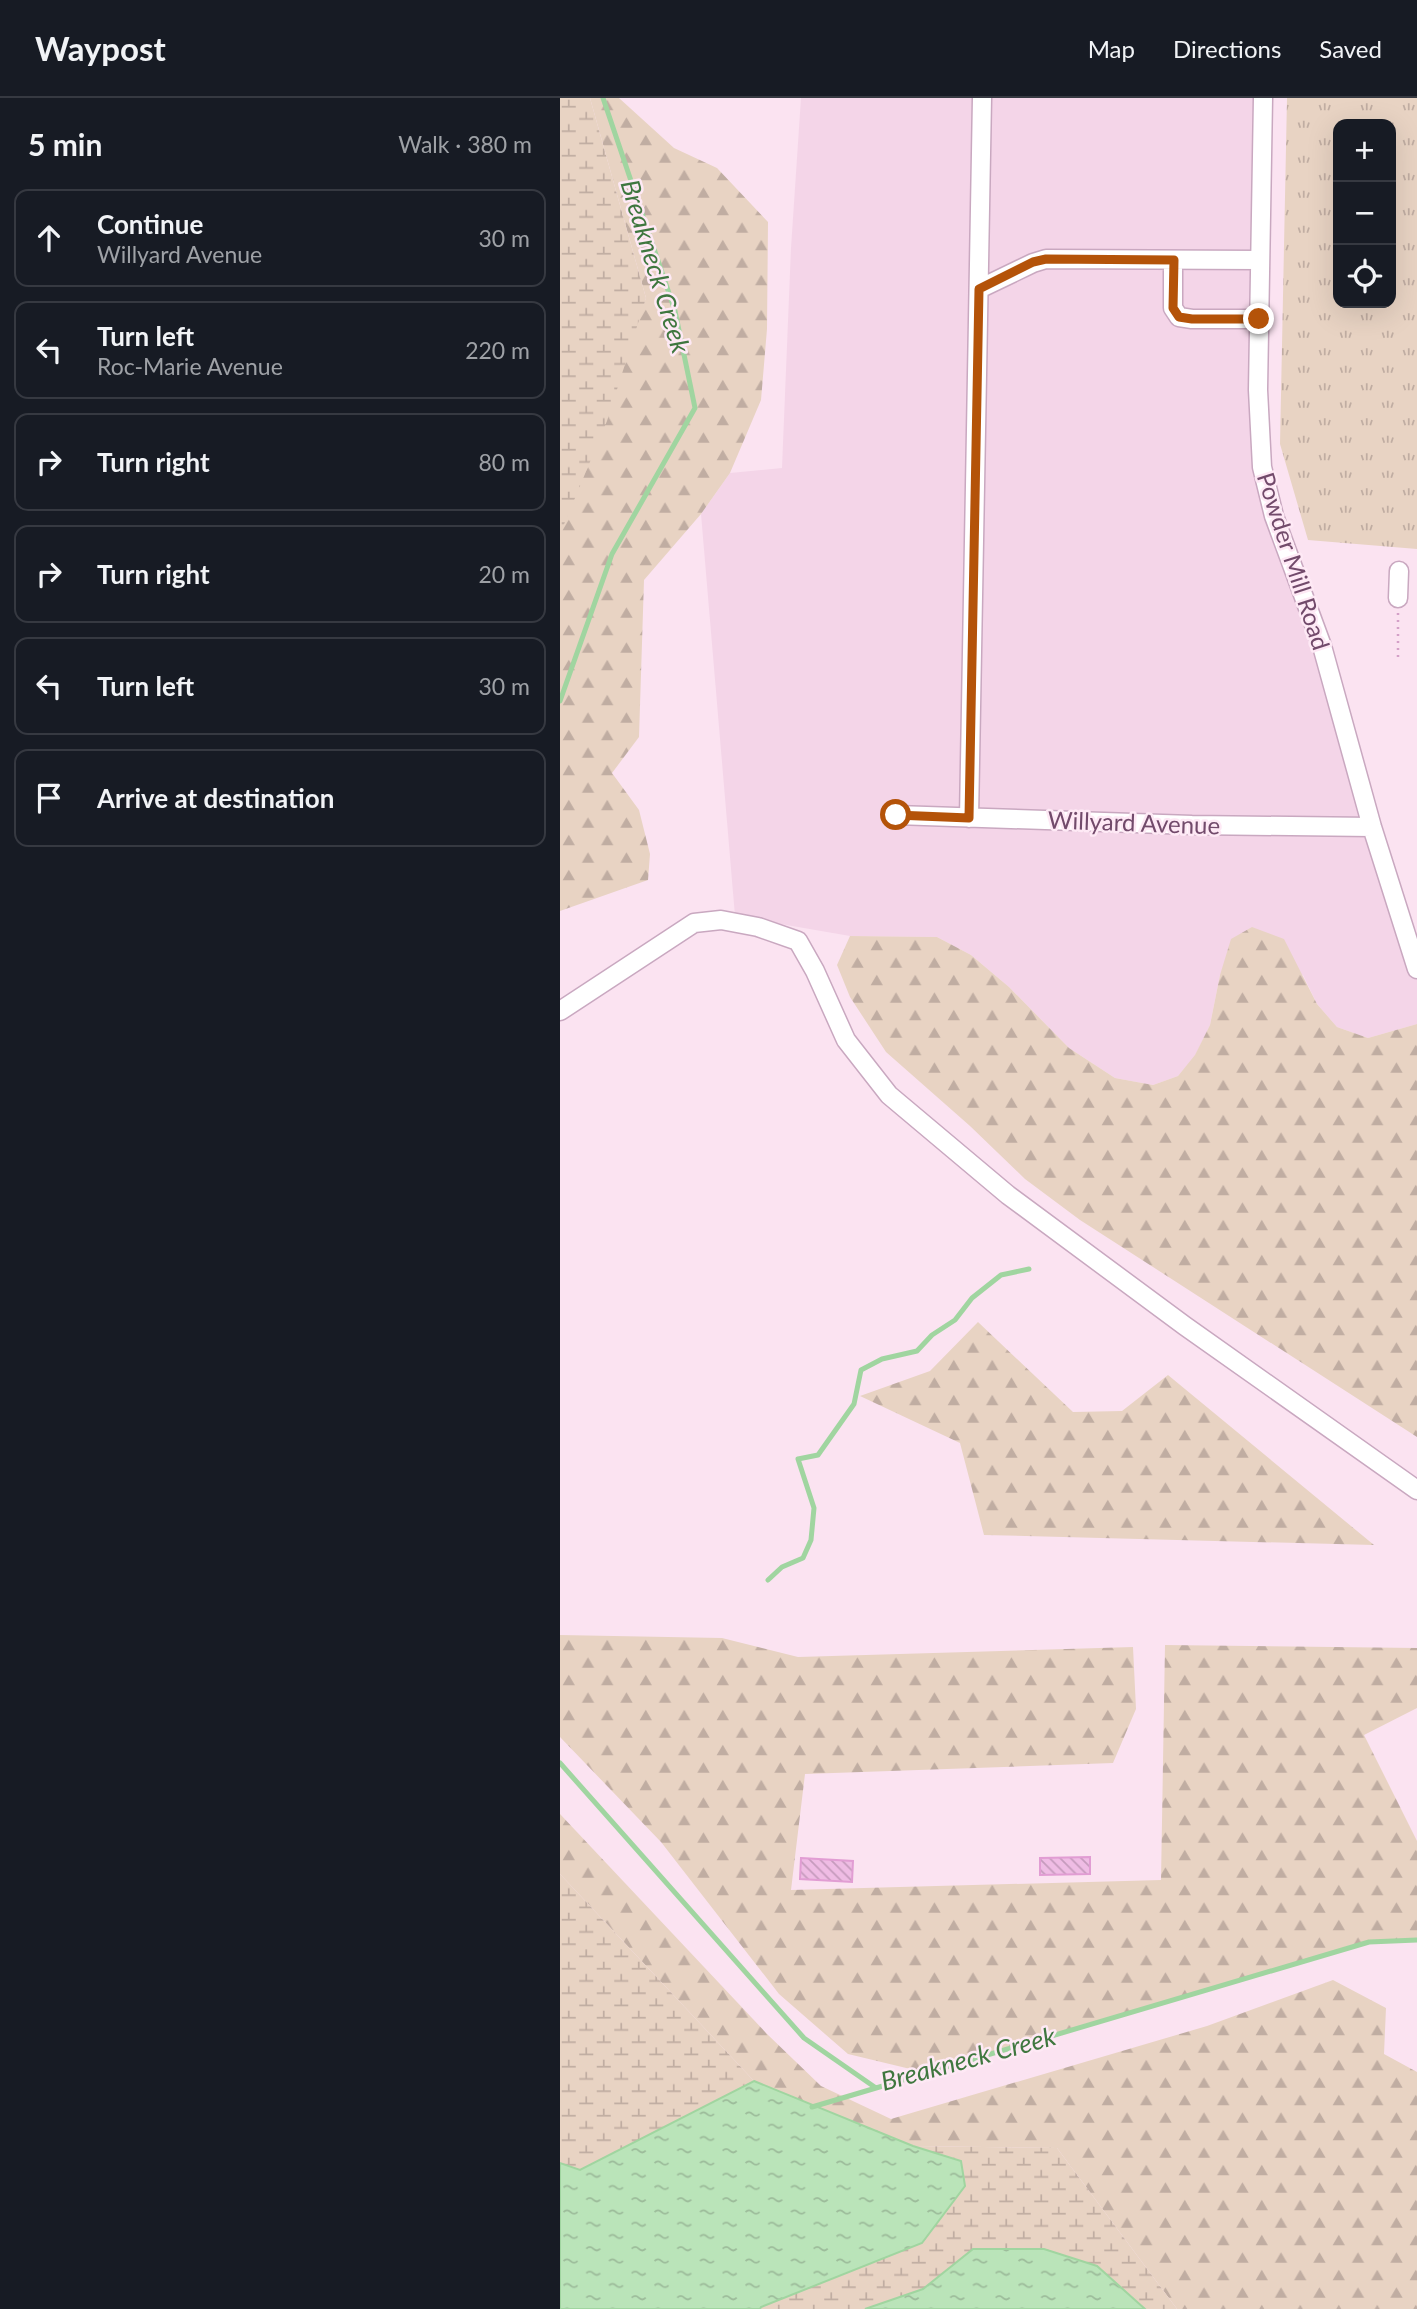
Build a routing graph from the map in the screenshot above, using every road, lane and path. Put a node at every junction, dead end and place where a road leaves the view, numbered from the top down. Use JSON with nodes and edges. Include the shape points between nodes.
{"nodes":[{"id":1,"x":982,"y":98,"type":"edge"},
{"id":2,"x":1263,"y":98,"type":"edge"},
{"id":3,"x":1174,"y":260,"type":"junction"},
{"id":4,"x":1259,"y":260,"type":"junction"},
{"id":5,"x":979,"y":289,"type":"junction"},
{"id":6,"x":1259,"y":319,"type":"junction"},
{"id":7,"x":1399,"y":571,"type":"dead end"},
{"id":8,"x":1398,"y":598,"type":"joint"},
{"id":9,"x":1398,"y":659,"type":"dead end"},
{"id":10,"x":896,"y":815,"type":"dead end"},
{"id":11,"x":969,"y":818,"type":"junction"},
{"id":12,"x":1372,"y":827,"type":"junction"},
{"id":13,"x":1417,"y":969,"type":"edge"},
{"id":14,"x":560,"y":1011,"type":"edge"},
{"id":15,"x":1417,"y":1490,"type":"edge"}],
"edges":[{"from":1,"to":5,"type":"street"},
{"from":2,"to":4,"type":"street","name":"Powder Mill Road"},
{"from":3,"to":4,"type":"street"},
{"from":3,"to":5,"type":"street","via":[[1046,259]]},
{"from":3,"to":6,"type":"street","via":[[1173,308],[1179,317]]},
{"from":4,"to":6,"type":"street","name":"Powder Mill Road"},
{"from":5,"to":11,"type":"street"},
{"from":6,"to":12,"type":"street","name":"Powder Mill Road","via":[[1260,447],[1267,489],[1322,646]]},
{"from":7,"to":8,"type":"street"},
{"from":8,"to":9,"type":"path"},
{"from":10,"to":11,"type":"street","name":"Willyard Avenue"},
{"from":11,"to":12,"type":"street","name":"Willyard Avenue"},
{"from":12,"to":13,"type":"street","name":"Powder Mill Road"},
{"from":14,"to":15,"type":"street","via":[[694,923],[721,920],[798,941],[846,1041],[889,1095],[1008,1195]]}]}
